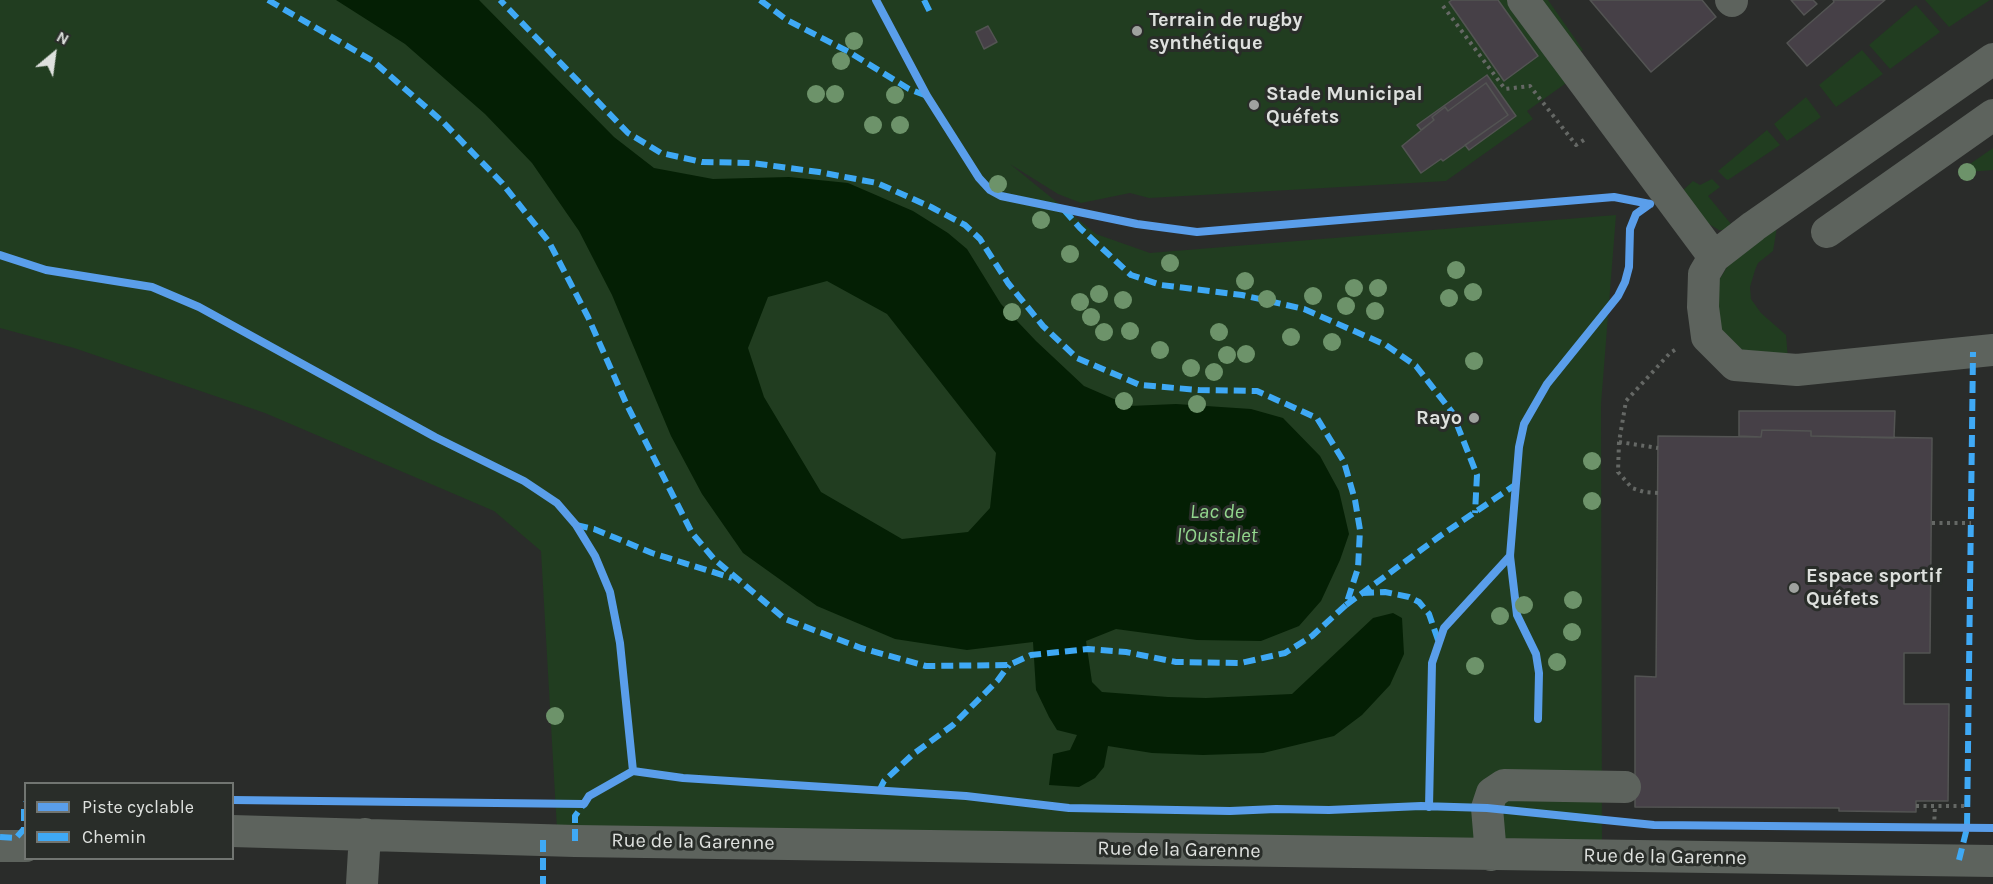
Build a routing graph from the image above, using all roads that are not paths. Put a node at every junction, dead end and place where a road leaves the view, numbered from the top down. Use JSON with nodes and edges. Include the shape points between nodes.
{"nodes":[{"id":1,"x":1523,"y":0,"type":"edge"},
{"id":2,"x":1993,"y":59,"type":"edge"},
{"id":3,"x":1993,"y":115,"type":"edge"},
{"id":4,"x":1827,"y":232,"type":"dead end"},
{"id":5,"x":1714,"y":257,"type":"junction"},
{"id":6,"x":1993,"y":350,"type":"edge"},
{"id":7,"x":1625,"y":787,"type":"dead end"},
{"id":8,"x":234,"y":831,"type":"edge"},
{"id":9,"x":365,"y":834,"type":"junction"},
{"id":10,"x":0,"y":846,"type":"edge"},
{"id":11,"x":24,"y":846,"type":"edge"},
{"id":12,"x":1491,"y":855,"type":"junction"},
{"id":13,"x":1993,"y":861,"type":"edge"},
{"id":14,"x":1680,"y":871,"type":"edge"},
{"id":15,"x":1959,"y":872,"type":"edge"},
{"id":16,"x":363,"y":884,"type":"edge"}],
"edges":[{"from":1,"to":5,"type":"street"},
{"from":2,"to":5,"type":"street"},
{"from":3,"to":4,"type":"street"},
{"from":5,"to":6,"type":"street","via":[[1704,274],[1707,337],[1735,365],[1797,370]]},
{"from":7,"to":12,"type":"street","via":[[1504,785],[1492,793],[1487,808]]},
{"from":8,"to":9,"type":"street","name":"Rue de la Garenne"},
{"from":9,"to":12,"type":"street","name":"Rue de la Garenne","via":[[575,841]]},
{"from":9,"to":16,"type":"street"},
{"from":10,"to":11,"type":"street"},
{"from":12,"to":14,"type":"street","name":"Rue de la Garenne"},
{"from":13,"to":15,"type":"street","name":"Rue de la Garenne"},
{"from":14,"to":15,"type":"street","name":"Rue de la Garenne"}]}
